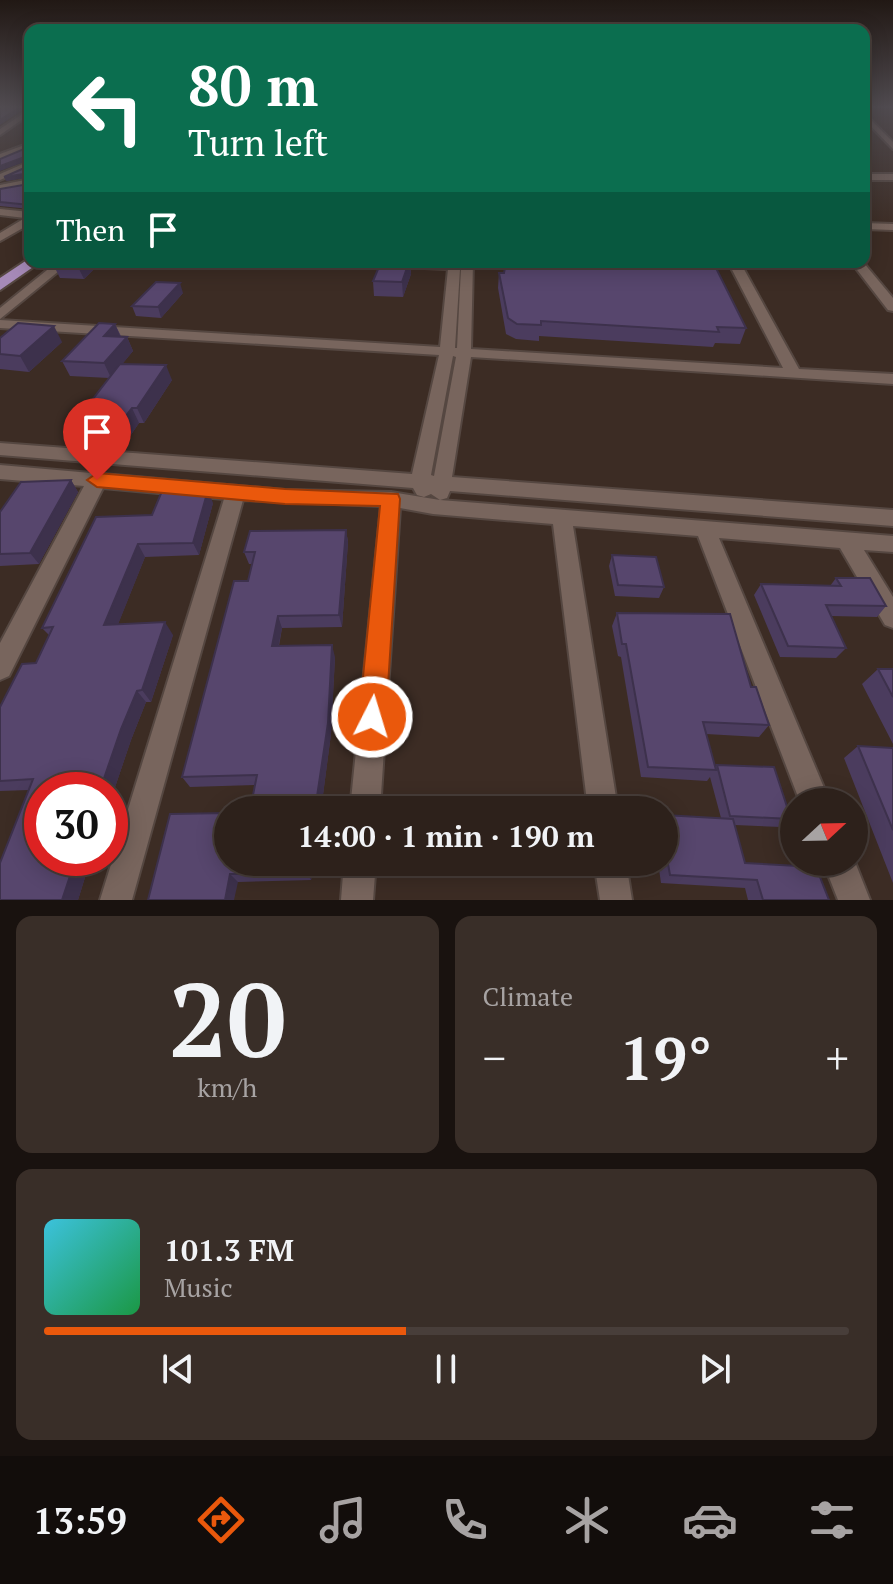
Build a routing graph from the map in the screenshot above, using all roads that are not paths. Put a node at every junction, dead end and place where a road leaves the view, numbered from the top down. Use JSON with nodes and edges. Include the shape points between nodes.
{"nodes":[{"id":1,"x":22,"y":148,"type":"edge"},
{"id":2,"x":0,"y":157,"type":"edge"},
{"id":3,"x":24,"y":167,"type":"edge"},
{"id":4,"x":0,"y":177,"type":"edge"},
{"id":5,"x":870,"y":177,"type":"edge"},
{"id":6,"x":893,"y":177,"type":"edge"},
{"id":7,"x":24,"y":183,"type":"edge"},
{"id":8,"x":0,"y":188,"type":"edge"},
{"id":9,"x":0,"y":212,"type":"edge"},
{"id":10,"x":24,"y":216,"type":"edge"},
{"id":11,"x":24,"y":221,"type":"edge"},
{"id":12,"x":870,"y":226,"type":"edge"},
{"id":13,"x":893,"y":227,"type":"edge"},
{"id":14,"x":0,"y":238,"type":"edge"},
{"id":15,"x":24,"y":252,"type":"edge"},
{"id":16,"x":24,"y":267,"type":"edge"},
{"id":17,"x":57,"y":268,"type":"edge"},
{"id":18,"x":460,"y":268,"type":"edge"},
{"id":19,"x":737,"y":268,"type":"edge"},
{"id":20,"x":862,"y":268,"type":"edge"},
{"id":21,"x":0,"y":270,"type":"edge"},
{"id":22,"x":0,"y":285,"type":"edge"},
{"id":23,"x":893,"y":307,"type":"edge"},
{"id":24,"x":0,"y":315,"type":"edge"},
{"id":25,"x":0,"y":324,"type":"edge"},
{"id":26,"x":456,"y":352,"type":"junction"},
{"id":27,"x":794,"y":373,"type":"junction"},
{"id":28,"x":893,"y":379,"type":"edge"},
{"id":29,"x":0,"y":449,"type":"edge"},
{"id":30,"x":0,"y":472,"type":"edge"},
{"id":31,"x":97,"y":480,"type":"junction"},
{"id":32,"x":420,"y":481,"type":"junction"},
{"id":33,"x":444,"y":483,"type":"junction"},
{"id":34,"x":236,"y":492,"type":"junction"},
{"id":35,"x":391,"y":499,"type":"junction"},
{"id":36,"x":433,"y":507,"type":"junction"},
{"id":37,"x":562,"y":517,"type":"junction"},
{"id":38,"x":893,"y":518,"type":"edge"},
{"id":39,"x":706,"y":531,"type":"junction"},
{"id":40,"x":847,"y":541,"type":"junction"},
{"id":41,"x":893,"y":544,"type":"edge"},
{"id":42,"x":893,"y":618,"type":"edge"},
{"id":43,"x":0,"y":668,"type":"edge"},
{"id":44,"x":809,"y":788,"type":"edge"},
{"id":45,"x":366,"y":796,"type":"edge"},
{"id":46,"x":601,"y":796,"type":"edge"},
{"id":47,"x":359,"y":876,"type":"edge"},
{"id":48,"x":612,"y":876,"type":"edge"},
{"id":49,"x":845,"y":876,"type":"edge"},
{"id":50,"x":116,"y":900,"type":"edge"},
{"id":51,"x":357,"y":900,"type":"edge"},
{"id":52,"x":616,"y":900,"type":"edge"},
{"id":53,"x":854,"y":900,"type":"edge"}],
"edges":[{"from":1,"to":2,"type":"street"},
{"from":3,"to":4,"type":"street"},
{"from":5,"to":6,"type":"street"},
{"from":7,"to":8,"type":"street"},
{"from":9,"to":10,"type":"street"},
{"from":11,"to":14,"type":"street"},
{"from":12,"to":13,"type":"street"},
{"from":15,"to":21,"type":"main road"},
{"from":16,"to":22,"type":"main road"},
{"from":17,"to":24,"type":"street"},
{"from":18,"to":26,"type":"street"},
{"from":19,"to":27,"type":"street"},
{"from":20,"to":23,"type":"street"},
{"from":25,"to":26,"type":"street"},
{"from":26,"to":27,"type":"street"},
{"from":26,"to":32,"type":"street"},
{"from":26,"to":33,"type":"street"},
{"from":27,"to":28,"type":"street"},
{"from":29,"to":32,"type":"street"},
{"from":30,"to":31,"type":"street"},
{"from":31,"to":34,"type":"street"},
{"from":31,"to":43,"type":"street"},
{"from":32,"to":33,"type":"street"},
{"from":32,"to":36,"type":"street"},
{"from":33,"to":36,"type":"street"},
{"from":33,"to":38,"type":"street"},
{"from":34,"to":35,"type":"street"},
{"from":34,"to":50,"type":"street"},
{"from":35,"to":36,"type":"street"},
{"from":35,"to":45,"type":"street"},
{"from":36,"to":37,"type":"street"},
{"from":37,"to":39,"type":"street"},
{"from":37,"to":46,"type":"street"},
{"from":39,"to":40,"type":"street"},
{"from":39,"to":44,"type":"street"},
{"from":40,"to":41,"type":"street"},
{"from":40,"to":42,"type":"street"},
{"from":47,"to":51,"type":"street"},
{"from":48,"to":52,"type":"street"},
{"from":49,"to":53,"type":"street"}]}
